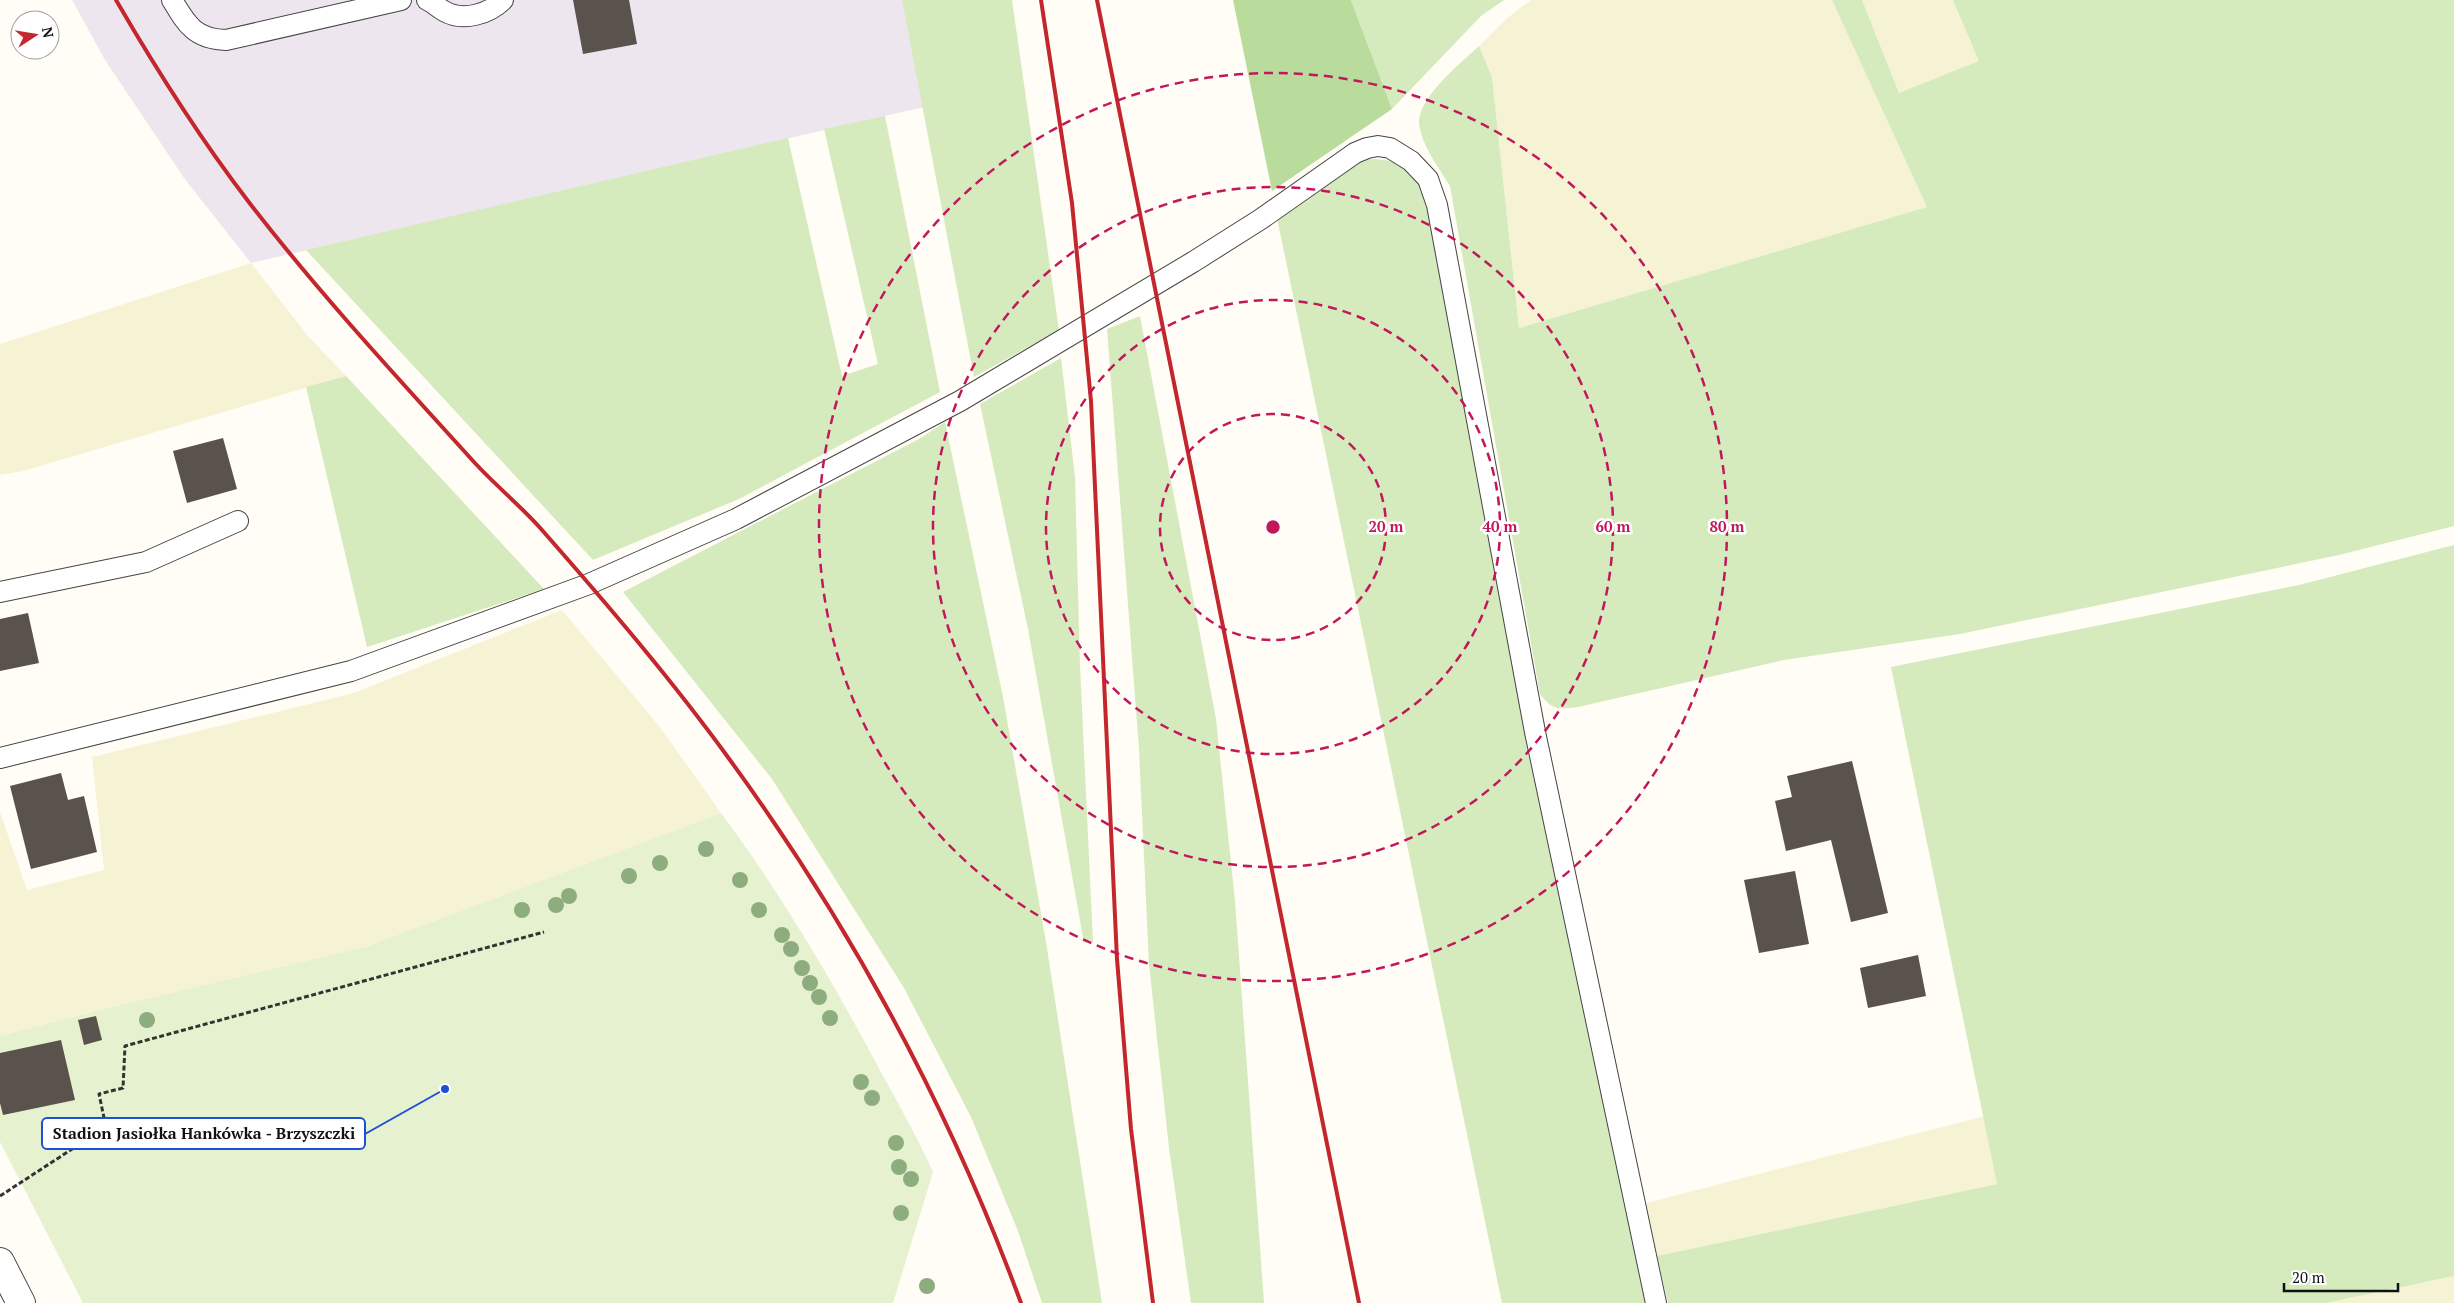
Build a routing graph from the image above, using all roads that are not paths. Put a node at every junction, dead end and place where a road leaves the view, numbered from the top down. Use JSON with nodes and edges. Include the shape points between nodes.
{"nodes":[{"id":1,"x":172,"y":0,"type":"edge"},
{"id":2,"x":401,"y":0,"type":"edge"},
{"id":3,"x":427,"y":0,"type":"edge"},
{"id":4,"x":503,"y":0,"type":"edge"},
{"id":5,"x":238,"y":521,"type":"dead end"},
{"id":6,"x":0,"y":592,"type":"edge"},
{"id":7,"x":0,"y":758,"type":"edge"},
{"id":8,"x":0,"y":1262,"type":"edge"},
{"id":9,"x":21,"y":1303,"type":"edge"},
{"id":10,"x":1656,"y":1303,"type":"edge"}],
"edges":[{"from":1,"to":2,"type":"lane","via":[[182,18],[194,30],[208,39],[226,40]]},
{"from":3,"to":4,"type":"lane","via":[[445,12],[467,16],[494,8]]},
{"from":5,"to":6,"type":"lane","via":[[146,562]]},
{"from":7,"to":10,"type":"lane","via":[[351,672],[588,584],[736,519],[960,401],[1261,219],[1355,154],[1378,146],[1390,148],[1421,170],[1428,179],[1437,205],[1535,732]]},
{"from":8,"to":9,"type":"street"}]}
